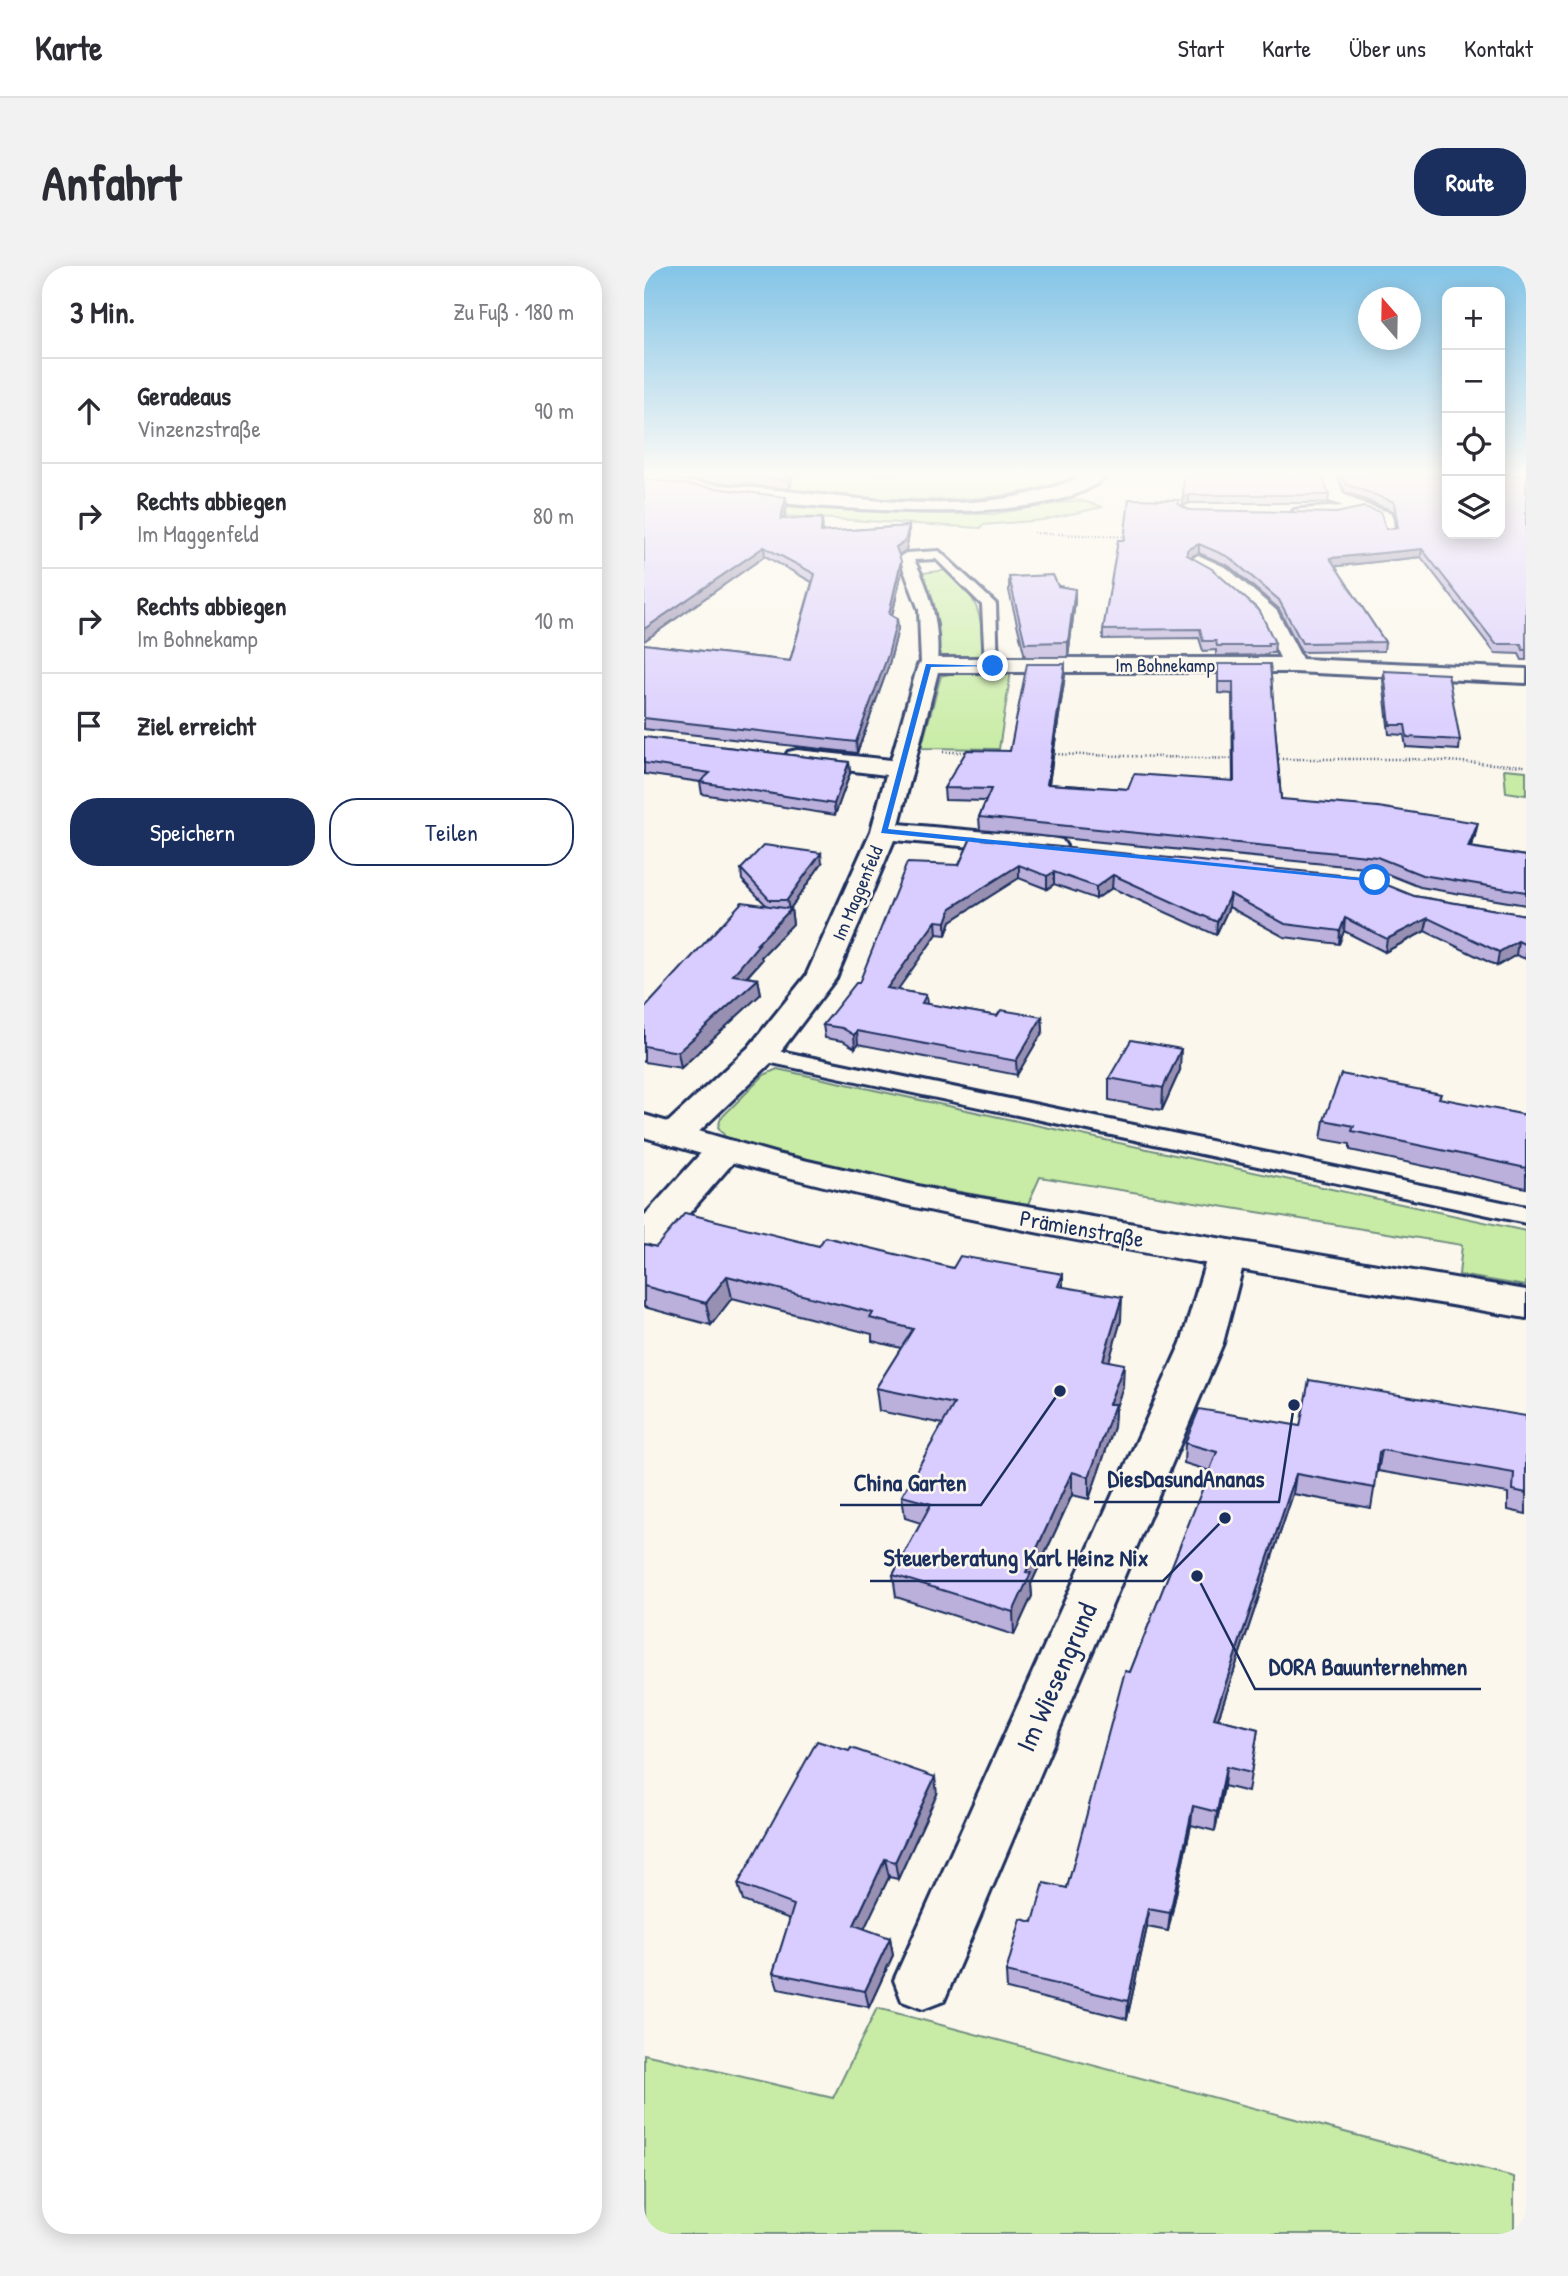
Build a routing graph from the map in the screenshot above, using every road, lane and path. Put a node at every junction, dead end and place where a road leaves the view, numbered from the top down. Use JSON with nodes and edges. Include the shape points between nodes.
{"nodes":[{"id":1,"x":910,"y":567,"type":"edge"},
{"id":2,"x":951,"y":567,"type":"edge"},
{"id":3,"x":1210,"y":567,"type":"edge"},
{"id":4,"x":929,"y":665,"type":"junction"},
{"id":5,"x":1294,"y":665,"type":"junction"},
{"id":6,"x":993,"y":666,"type":"junction"},
{"id":7,"x":1526,"y":676,"type":"edge"},
{"id":8,"x":975,"y":752,"type":"edge"},
{"id":9,"x":778,"y":754,"type":"edge"},
{"id":10,"x":1043,"y":754,"type":"edge"},
{"id":11,"x":1248,"y":759,"type":"edge"},
{"id":12,"x":1262,"y":759,"type":"edge"},
{"id":13,"x":903,"y":760,"type":"junction"},
{"id":14,"x":1526,"y":766,"type":"edge"},
{"id":15,"x":884,"y":831,"type":"junction"},
{"id":16,"x":1085,"y":850,"type":"edge"},
{"id":17,"x":761,"y":1054,"type":"junction"},
{"id":18,"x":659,"y":1131,"type":"edge"},
{"id":19,"x":724,"y":1150,"type":"junction"},
{"id":20,"x":1526,"y":1215,"type":"edge"},
{"id":21,"x":644,"y":1240,"type":"edge"},
{"id":22,"x":1227,"y":1254,"type":"junction"},
{"id":23,"x":1526,"y":1304,"type":"edge"},
{"id":24,"x":923,"y":1980,"type":"dead end"}],
"edges":[{"from":1,"to":4,"type":"lane","name":"Im Maggenfeld","via":[[925,605],[932,641]]},
{"from":2,"to":6,"type":"lane","name":"Im Maggenfeld","via":[[989,604]]},
{"from":3,"to":5,"type":"street","via":[[1270,615]]},
{"from":4,"to":6,"type":"street","name":"Im Bohnekamp"},
{"from":4,"to":13,"type":"street","name":"Im Maggenfeld"},
{"from":5,"to":6,"type":"street","name":"Im Bohnekamp"},
{"from":5,"to":7,"type":"street","name":"Im Bohnekamp"},
{"from":8,"to":13,"type":"path"},
{"from":9,"to":13,"type":"street"},
{"from":10,"to":11,"type":"path"},
{"from":12,"to":14,"type":"path"},
{"from":13,"to":15,"type":"street","name":"Im Maggenfeld"},
{"from":15,"to":16,"type":"street"},
{"from":15,"to":17,"type":"street","name":"Im Maggenfeld","via":[[821,978]]},
{"from":17,"to":18,"type":"street","name":"Im Maggenfeld"},
{"from":17,"to":20,"type":"lane"},
{"from":18,"to":19,"type":"street","name":"Prämienstraße"},
{"from":19,"to":21,"type":"street"},
{"from":19,"to":22,"type":"street","name":"Prämienstraße","via":[[944,1204]]},
{"from":22,"to":23,"type":"street","name":"Prämienstraße"},
{"from":22,"to":24,"type":"street","name":"Im Wiesengrund","via":[[1202,1343]]}]}
